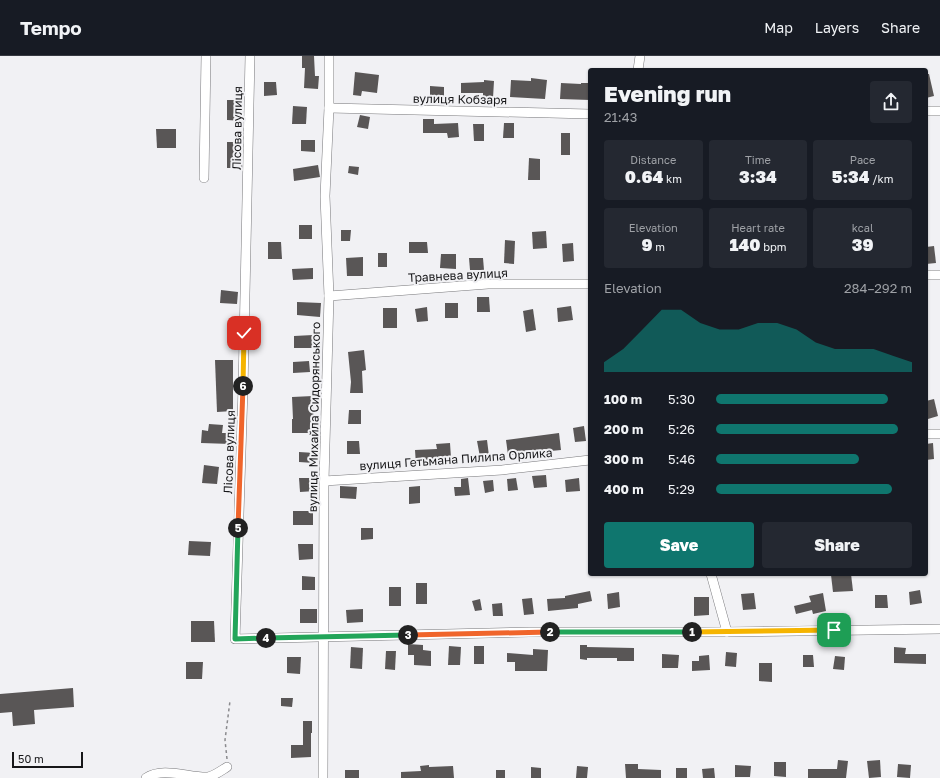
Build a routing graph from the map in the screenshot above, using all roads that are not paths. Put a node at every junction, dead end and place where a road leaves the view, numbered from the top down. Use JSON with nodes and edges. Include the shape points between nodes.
{"nodes":[{"id":1,"x":206,"y":56,"type":"edge"},
{"id":2,"x":250,"y":56,"type":"edge"},
{"id":3,"x":329,"y":56,"type":"edge"},
{"id":4,"x":640,"y":56,"type":"edge"},
{"id":5,"x":638,"y":68,"type":"edge"},
{"id":6,"x":329,"y":108,"type":"junction"},
{"id":7,"x":928,"y":111,"type":"edge"},
{"id":8,"x":940,"y":111,"type":"edge"},
{"id":9,"x":588,"y":114,"type":"edge"},
{"id":10,"x":204,"y":178,"type":"dead end"},
{"id":11,"x":928,"y":275,"type":"edge"},
{"id":12,"x":940,"y":275,"type":"edge"},
{"id":13,"x":588,"y":284,"type":"edge"},
{"id":14,"x":329,"y":296,"type":"junction"},
{"id":15,"x":928,"y":434,"type":"edge"},
{"id":16,"x":940,"y":434,"type":"edge"},
{"id":17,"x":588,"y":460,"type":"edge"},
{"id":18,"x":324,"y":481,"type":"junction"},
{"id":19,"x":713,"y":576,"type":"edge"},
{"id":20,"x":940,"y":629,"type":"edge"},
{"id":21,"x":727,"y":632,"type":"junction"},
{"id":22,"x":324,"y":637,"type":"junction"},
{"id":23,"x":227,"y":767,"type":"road end"},
{"id":24,"x":146,"y":778,"type":"edge"},
{"id":25,"x":323,"y":778,"type":"edge"}],
"edges":[{"from":1,"to":10,"type":"street"},
{"from":2,"to":22,"type":"street","name":"Лісова вулиця","via":[[235,639]]},
{"from":3,"to":6,"type":"street","name":"вулиця Михайла Сидорянського"},
{"from":4,"to":5,"type":"street"},
{"from":6,"to":9,"type":"street","name":"вулиця Кобзаря"},
{"from":6,"to":14,"type":"street","name":"вулиця Михайла Сидорянського","via":[[325,196]]},
{"from":7,"to":8,"type":"street"},
{"from":11,"to":12,"type":"street"},
{"from":13,"to":14,"type":"street","name":"Травнева вулиця","via":[[488,284]]},
{"from":14,"to":18,"type":"street","name":"вулиця Михайла Сидорянського"},
{"from":15,"to":16,"type":"street"},
{"from":17,"to":18,"type":"street","name":"вулиця Гетьмана Пилипа Орлика","via":[[502,470]]},
{"from":18,"to":22,"type":"street","name":"вулиця Михайла Сидорянського"},
{"from":19,"to":21,"type":"street"},
{"from":20,"to":21,"type":"street"},
{"from":21,"to":22,"type":"street","via":[[529,632]]},
{"from":22,"to":25,"type":"street","name":"вулиця Михайла Сидорянського"},
{"from":23,"to":24,"type":"street","via":[[209,777],[170,773]]}]}
